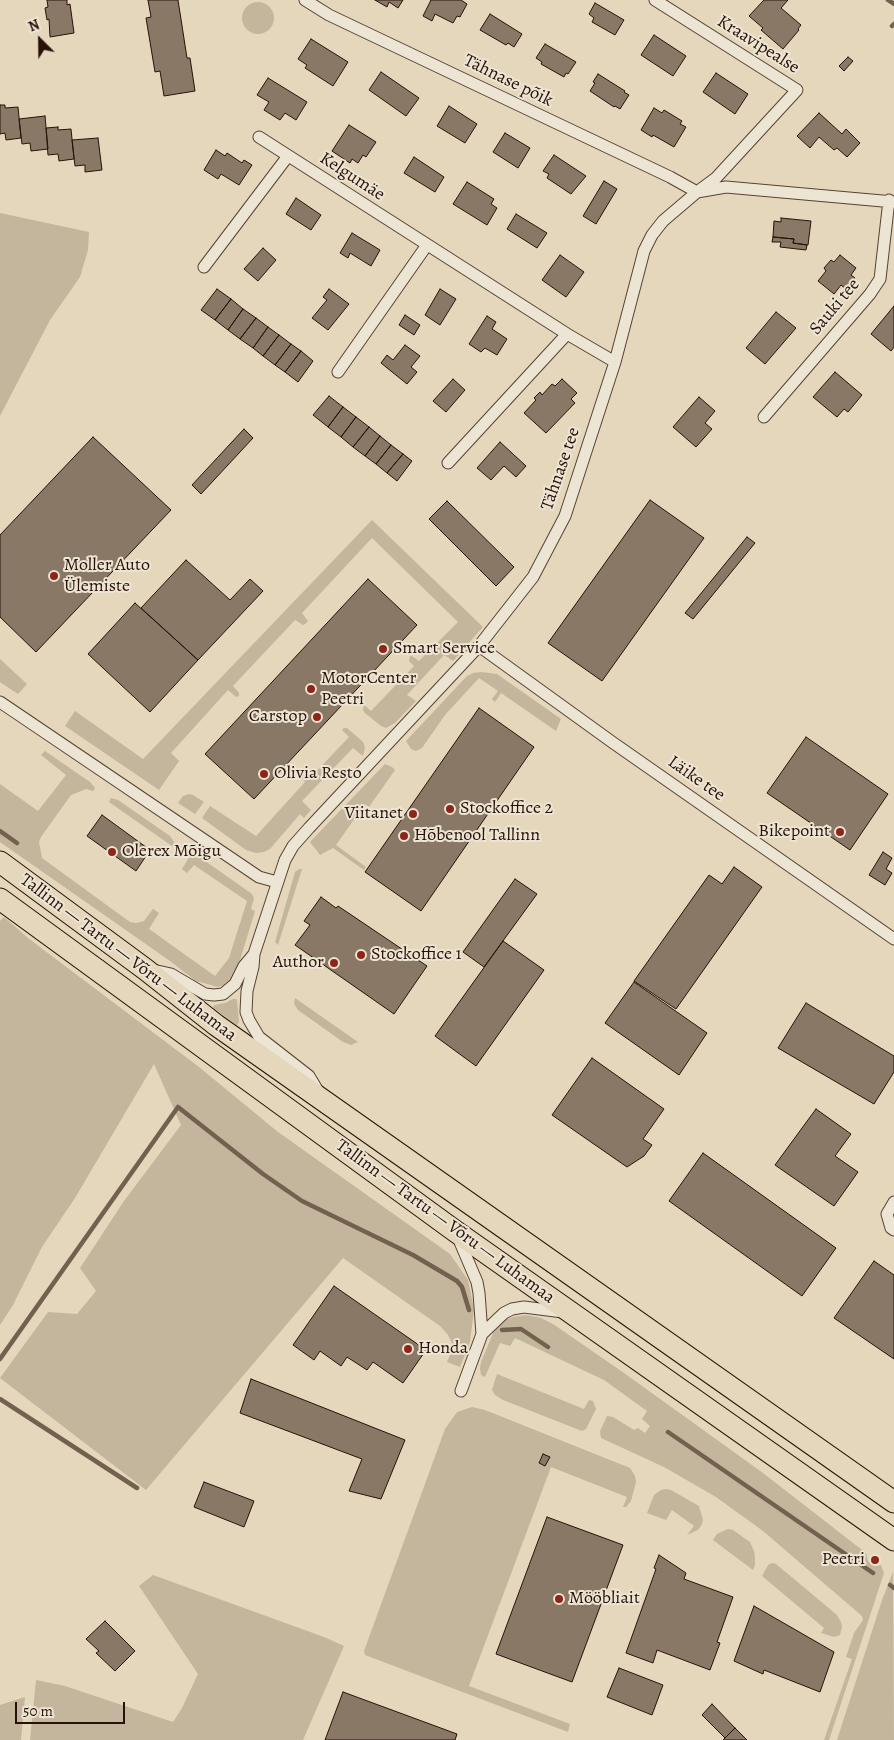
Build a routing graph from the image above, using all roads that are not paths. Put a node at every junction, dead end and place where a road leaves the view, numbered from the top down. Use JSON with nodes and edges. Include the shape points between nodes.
{"nodes":[{"id":1,"x":305,"y":0,"type":"edge"},
{"id":2,"x":655,"y":0,"type":"edge"},
{"id":3,"x":259,"y":137,"type":"dead end"},
{"id":4,"x":288,"y":156,"type":"junction"},
{"id":5,"x":697,"y":192,"type":"junction"},
{"id":6,"x":892,"y":201,"type":"edge"},
{"id":7,"x":428,"y":245,"type":"junction"},
{"id":8,"x":204,"y":267,"type":"dead end"},
{"id":9,"x":567,"y":334,"type":"junction"},
{"id":10,"x":615,"y":362,"type":"junction"},
{"id":11,"x":338,"y":372,"type":"dead end"},
{"id":12,"x":764,"y":417,"type":"dead end"},
{"id":13,"x":448,"y":463,"type":"dead end"},
{"id":14,"x":479,"y":646,"type":"junction"},
{"id":15,"x":0,"y":702,"type":"edge"},
{"id":16,"x":0,"y":862,"type":"edge"},
{"id":17,"x":277,"y":882,"type":"junction"},
{"id":18,"x":0,"y":899,"type":"edge"},
{"id":19,"x":894,"y":939,"type":"edge"},
{"id":20,"x":254,"y":954,"type":"junction"},
{"id":21,"x":145,"y":969,"type":"junction"},
{"id":22,"x":325,"y":1101,"type":"junction"},
{"id":23,"x":894,"y":1202,"type":"edge"},
{"id":24,"x":894,"y":1230,"type":"edge"},
{"id":25,"x":455,"y":1231,"type":"junction"},
{"id":26,"x":571,"y":1313,"type":"junction"},
{"id":27,"x":482,"y":1334,"type":"junction"},
{"id":28,"x":462,"y":1391,"type":"dead end"},
{"id":29,"x":894,"y":1502,"type":"edge"},
{"id":30,"x":894,"y":1540,"type":"edge"}],
"edges":[{"from":1,"to":5,"type":"street","name":"Tähnase põik","via":[[329,15]]},
{"from":2,"to":5,"type":"street","name":"Kraavipealse","via":[[798,90],[716,178]]},
{"from":3,"to":4,"type":"street","name":"Kelgumäe"},
{"from":4,"to":7,"type":"street","name":"Kelgumäe"},
{"from":4,"to":8,"type":"street"},
{"from":5,"to":6,"type":"street","via":[[726,187]]},
{"from":5,"to":10,"type":"street","name":"Tähnase tee","via":[[663,221],[644,251]]},
{"from":6,"to":12,"type":"street","name":"Sauki tee","via":[[880,279]]},
{"from":7,"to":9,"type":"street","name":"Kelgumäe"},
{"from":7,"to":11,"type":"street"},
{"from":9,"to":10,"type":"street","name":"Kelgumäe"},
{"from":9,"to":13,"type":"street"},
{"from":10,"to":14,"type":"street","name":"Tähnase tee","via":[[565,516],[533,577]]},
{"from":14,"to":17,"type":"street","name":"Tähnase tee","via":[[293,846]]},
{"from":14,"to":19,"type":"street","name":"Läike tee"},
{"from":15,"to":17,"type":"street","via":[[259,877]]},
{"from":16,"to":21,"type":"highway","name":"Tallinn — Tartu — Võru — Luhamaa"},
{"from":17,"to":20,"type":"street","name":"Tähnase tee"},
{"from":18,"to":25,"type":"highway","name":"Tallinn — Tartu — Võru — Luhamaa"},
{"from":20,"to":21,"type":"street","via":[[235,984],[223,994],[199,991],[171,974]]},
{"from":20,"to":22,"type":"street","via":[[245,1004],[249,1020],[264,1043],[309,1076]]},
{"from":21,"to":22,"type":"highway","name":"Tallinn — Tartu — Võru — Luhamaa","via":[[216,1025]]},
{"from":22,"to":29,"type":"highway","name":"Tallinn — Tartu — Võru — Luhamaa"},
{"from":23,"to":24,"type":"street","via":[[887,1214]]},
{"from":25,"to":26,"type":"highway","name":"Tallinn — Tartu — Võru — Luhamaa"},
{"from":25,"to":27,"type":"street","via":[[480,1293]]},
{"from":26,"to":27,"type":"street","via":[[541,1308],[512,1309]]},
{"from":26,"to":30,"type":"highway","name":"Tallinn — Tartu — Võru — Luhamaa"},
{"from":27,"to":28,"type":"street"}]}
